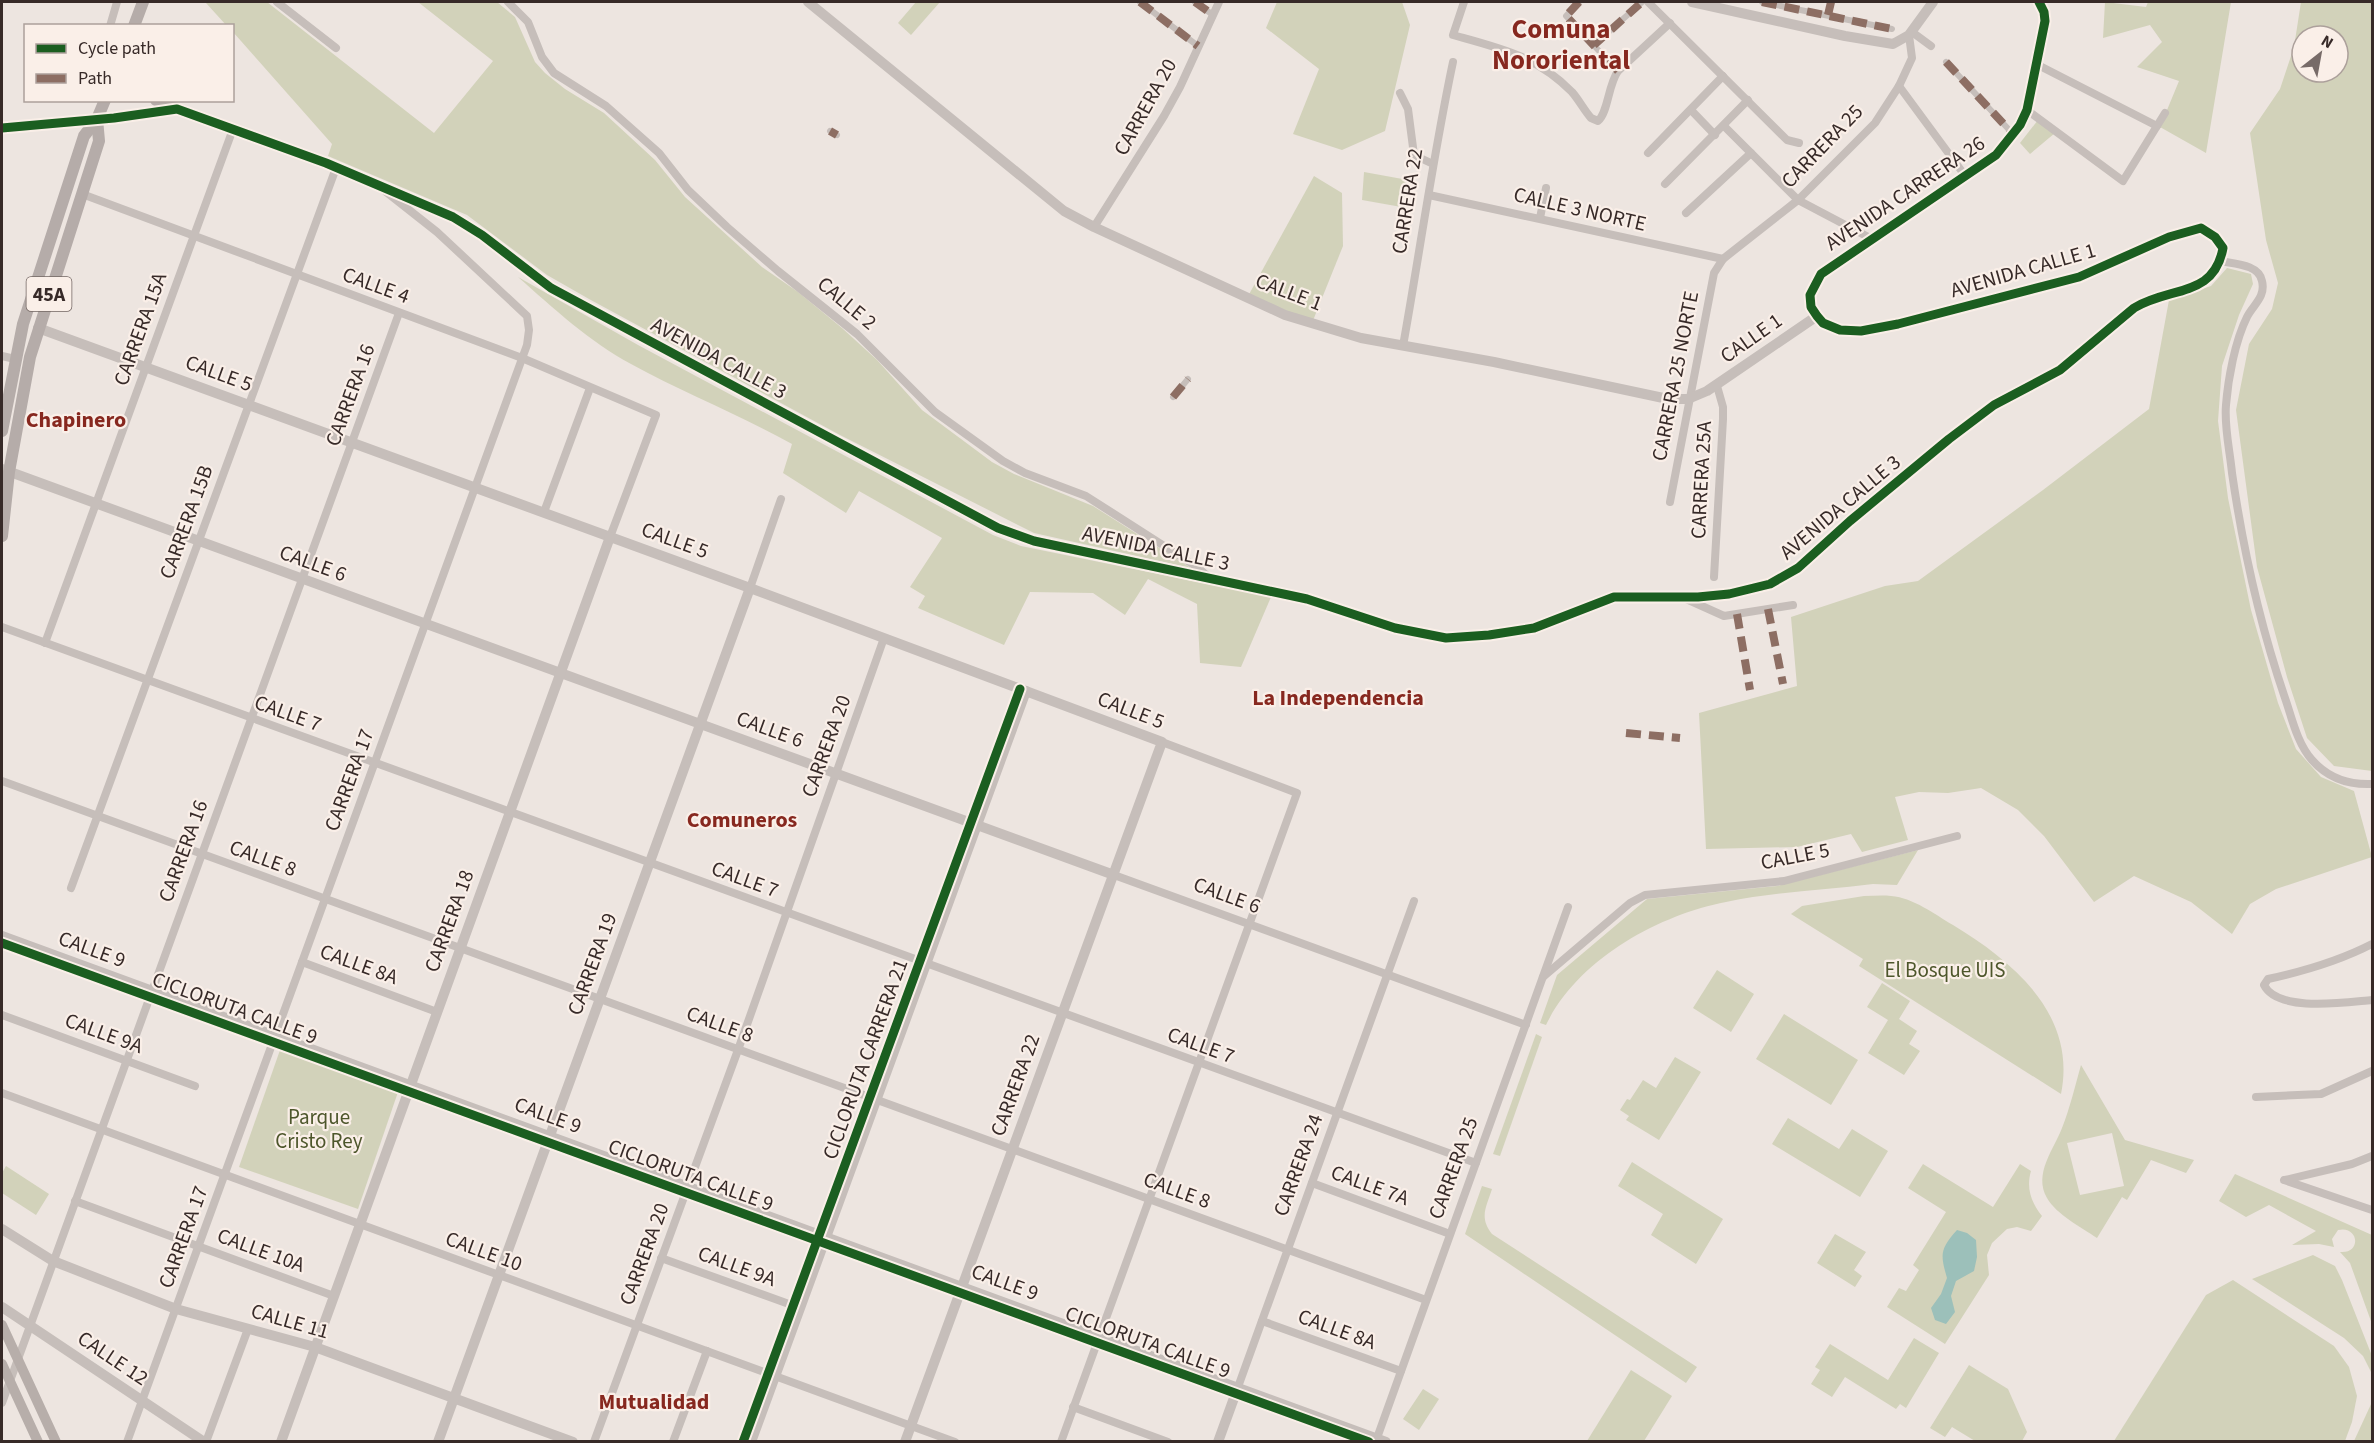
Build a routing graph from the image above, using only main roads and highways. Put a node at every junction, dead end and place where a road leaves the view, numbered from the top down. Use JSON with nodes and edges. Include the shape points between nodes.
{"nodes":[{"id":1,"x":143,"y":2,"type":"edge"},
{"id":2,"x":135,"y":24,"type":"edge"},
{"id":3,"x":104,"y":102,"type":"edge"},
{"id":4,"x":161,"y":102,"type":"edge"},
{"id":5,"x":177,"y":109,"type":"road end"},
{"id":6,"x":97,"y":119,"type":"junction"},
{"id":7,"x":2,"y":431,"type":"edge"},
{"id":8,"x":5,"y":470,"type":"edge"},
{"id":9,"x":2,"y":536,"type":"edge"},
{"id":10,"x":2,"y":1325,"type":"edge"},
{"id":11,"x":2,"y":1364,"type":"edge"},
{"id":12,"x":38,"y":1442,"type":"edge"},
{"id":13,"x":57,"y":1442,"type":"edge"}],
"edges":[{"from":1,"to":2,"type":"main road"},
{"from":3,"to":6,"type":"main road","number":"45A"},
{"from":4,"to":5,"type":"main road"},
{"from":6,"to":7,"type":"main road","number":"45A","via":[[81,143],[27,309]]},
{"from":6,"to":8,"type":"main road","number":"45A","via":[[99,141],[38,328]]},
{"from":8,"to":9,"type":"main road","number":"45A"},
{"from":10,"to":13,"type":"main road"},
{"from":11,"to":12,"type":"main road"}]}
